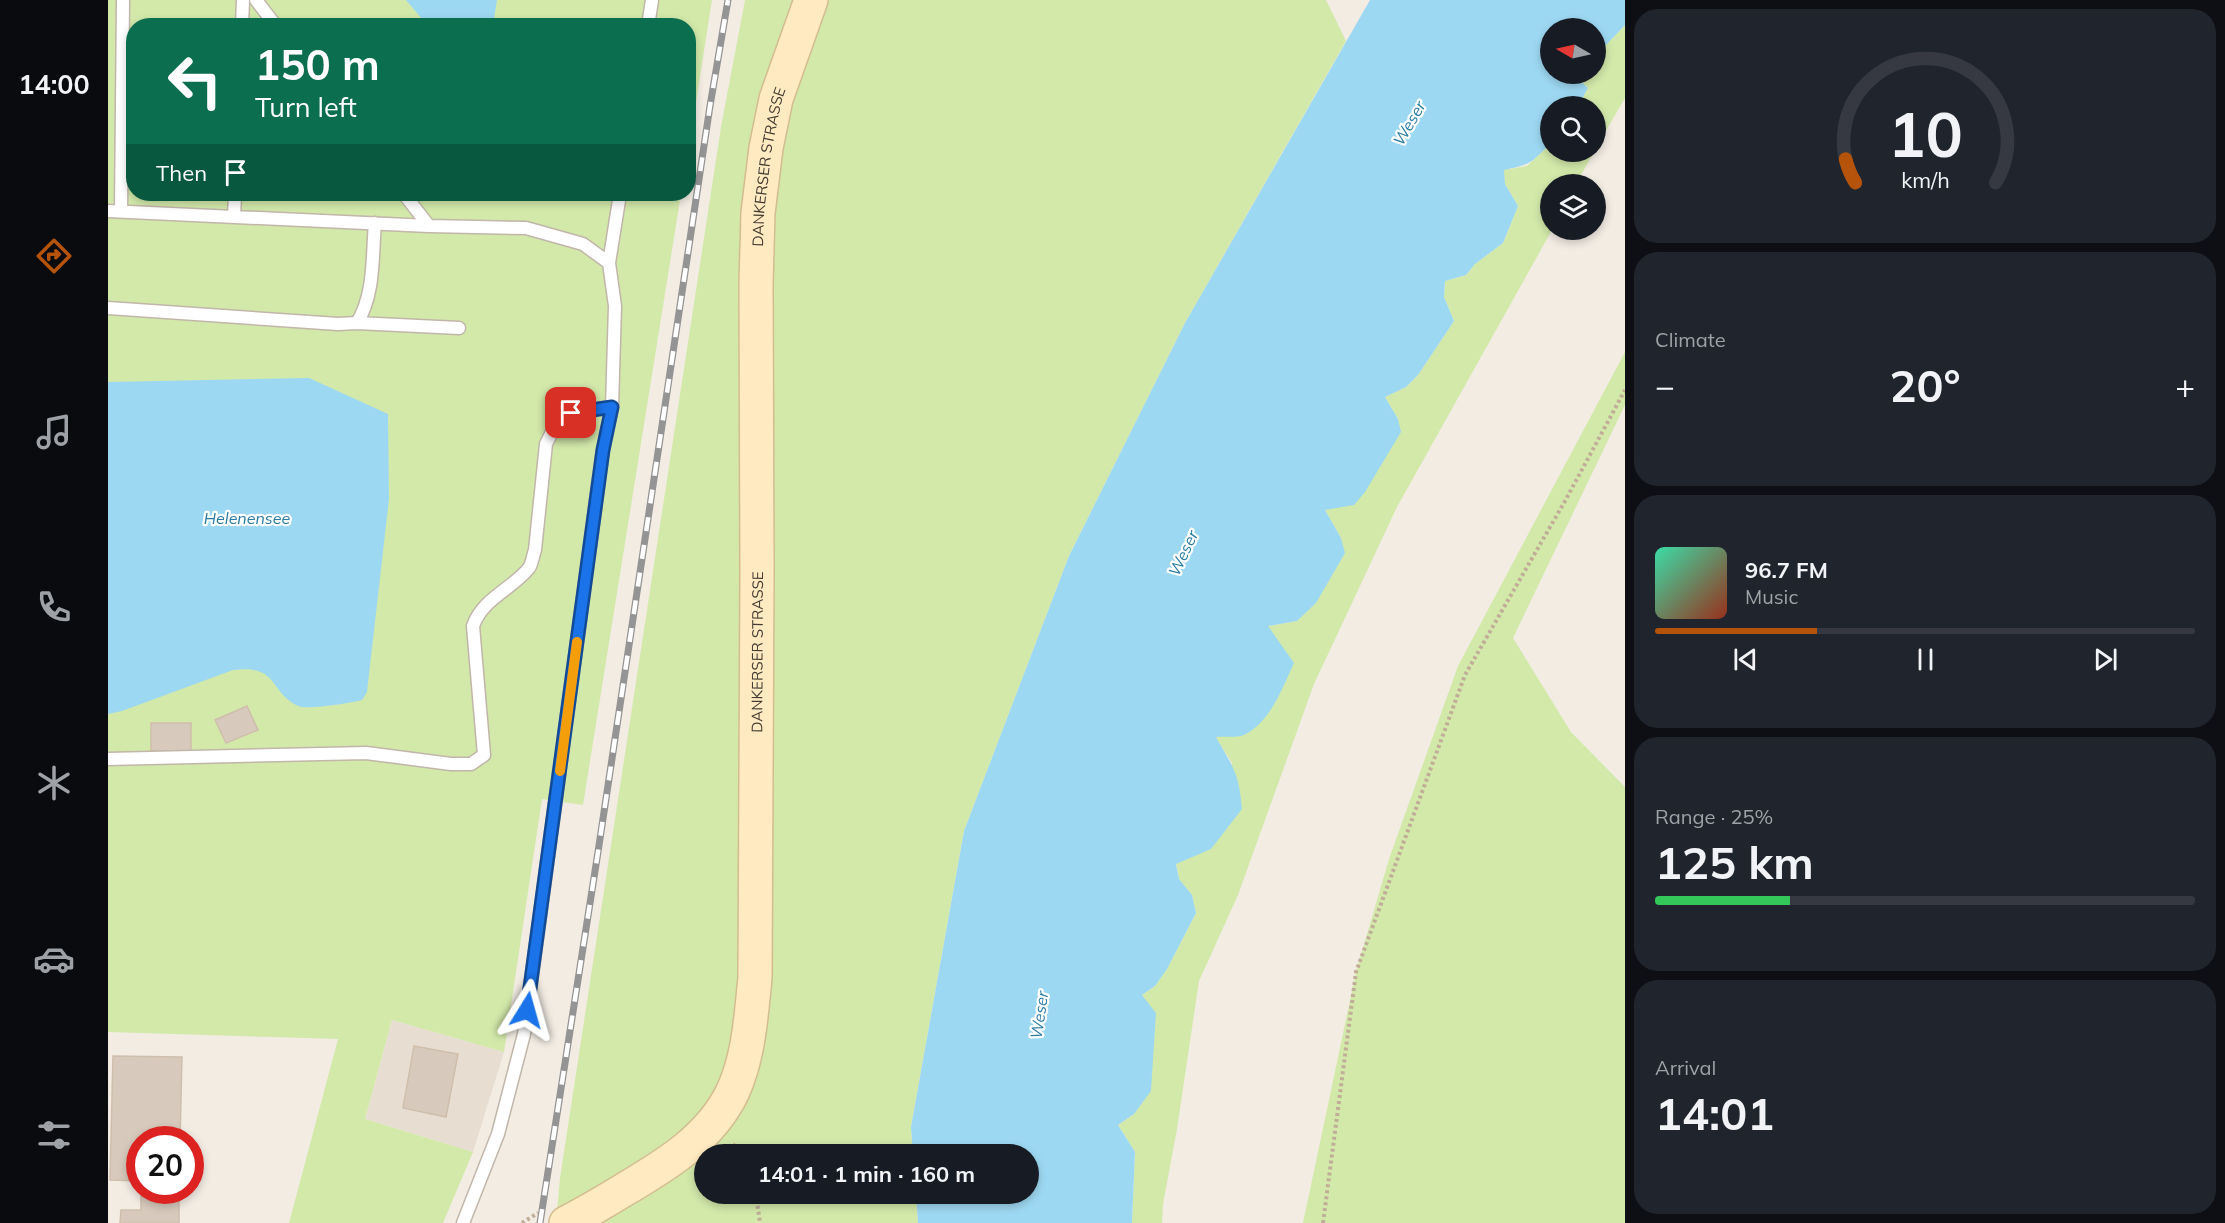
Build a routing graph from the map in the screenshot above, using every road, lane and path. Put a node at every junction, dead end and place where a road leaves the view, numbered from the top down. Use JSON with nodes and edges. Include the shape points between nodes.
{"nodes":[{"id":1,"x":123,"y":0,"type":"edge"},
{"id":2,"x":243,"y":0,"type":"edge"},
{"id":3,"x":256,"y":0,"type":"edge"},
{"id":4,"x":652,"y":0,"type":"edge"},
{"id":5,"x":812,"y":0,"type":"edge"},
{"id":6,"x":242,"y":18,"type":"edge"},
{"id":7,"x":270,"y":18,"type":"edge"},
{"id":8,"x":649,"y":18,"type":"edge"},
{"id":9,"x":235,"y":201,"type":"edge"},
{"id":10,"x":409,"y":201,"type":"edge"},
{"id":11,"x":619,"y":201,"type":"edge"},
{"id":12,"x":114,"y":211,"type":"edge"},
{"id":13,"x":234,"y":217,"type":"junction"},
{"id":14,"x":375,"y":223,"type":"junction"},
{"id":15,"x":429,"y":226,"type":"junction"},
{"id":16,"x":609,"y":263,"type":"junction"},
{"id":17,"x":108,"y":308,"type":"edge"},
{"id":18,"x":357,"y":323,"type":"junction"},
{"id":19,"x":459,"y":328,"type":"dead end"},
{"id":20,"x":1625,"y":390,"type":"edge"},
{"id":21,"x":612,"y":407,"type":"junction"},
{"id":22,"x":108,"y":759,"type":"edge"},
{"id":23,"x":757,"y":1204,"type":"edge"},
{"id":24,"x":554,"y":1217,"type":"edge"},
{"id":25,"x":463,"y":1223,"type":"edge"},
{"id":26,"x":522,"y":1223,"type":"edge"},
{"id":27,"x":760,"y":1223,"type":"edge"},
{"id":28,"x":1323,"y":1223,"type":"edge"}],
"edges":[{"from":1,"to":12,"type":"lane"},
{"from":2,"to":6,"type":"lane"},
{"from":3,"to":7,"type":"lane"},
{"from":4,"to":8,"type":"lane"},
{"from":5,"to":24,"type":"main road","name":"DANKERSER STRASSE","via":[[776,99],[758,213],[755,978],[750,1034],[733,1091],[720,1114],[694,1143],[656,1171]]},
{"from":9,"to":13,"type":"lane"},
{"from":10,"to":15,"type":"lane"},
{"from":11,"to":16,"type":"lane"},
{"from":12,"to":13,"type":"lane"},
{"from":13,"to":14,"type":"lane"},
{"from":14,"to":15,"type":"lane"},
{"from":14,"to":18,"type":"lane","via":[[370,284],[365,310]]},
{"from":15,"to":16,"type":"lane","via":[[526,228],[583,244]]},
{"from":16,"to":21,"type":"lane","via":[[615,306]]},
{"from":17,"to":18,"type":"lane"},
{"from":18,"to":19,"type":"lane"},
{"from":20,"to":28,"type":"path","via":[[1465,675],[1356,972]]},
{"from":21,"to":22,"type":"lane","via":[[571,413],[555,426],[546,444],[530,567],[485,604],[472,626],[484,755],[471,764],[366,753]]},
{"from":21,"to":25,"type":"lane","via":[[524,1034],[498,1134]]},
{"from":23,"to":27,"type":"path"},
{"from":24,"to":26,"type":"path"}]}
